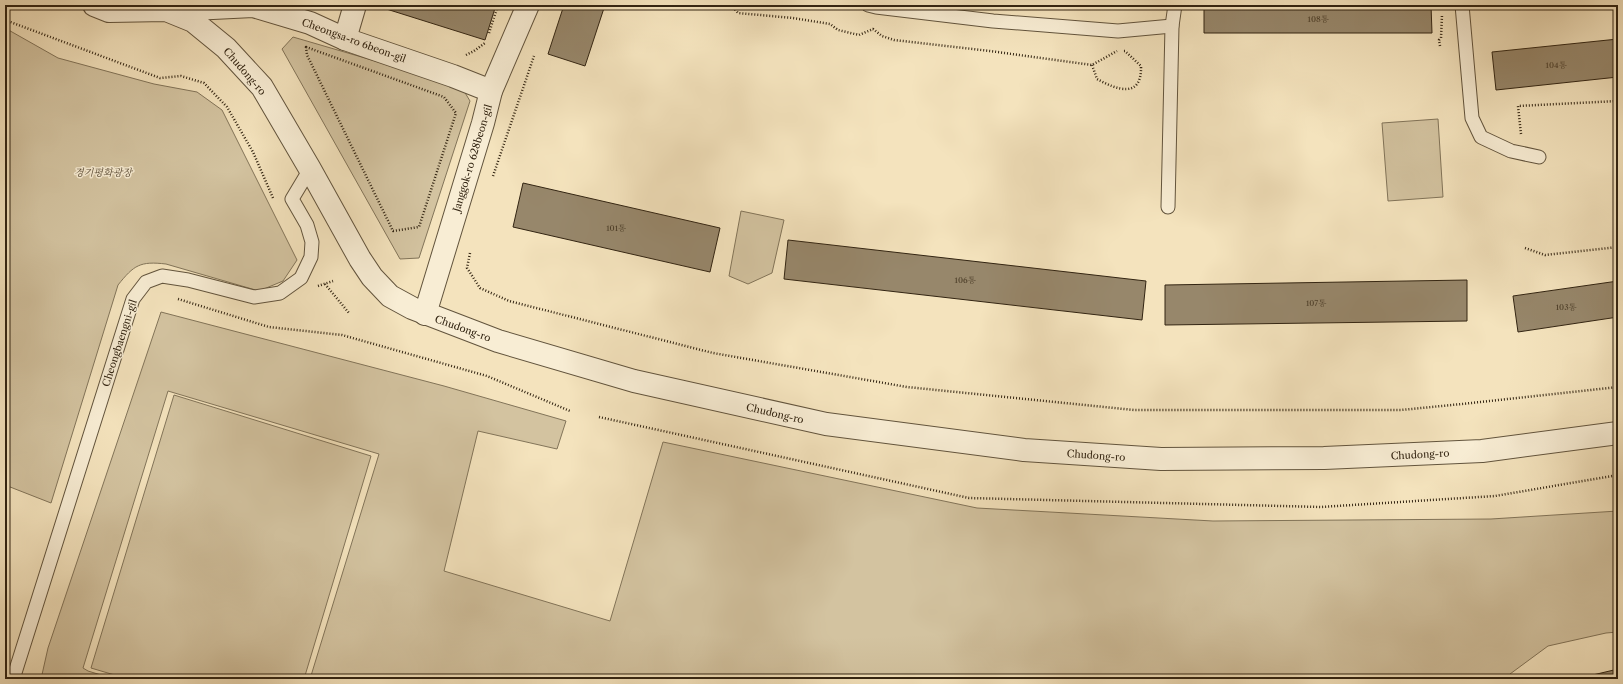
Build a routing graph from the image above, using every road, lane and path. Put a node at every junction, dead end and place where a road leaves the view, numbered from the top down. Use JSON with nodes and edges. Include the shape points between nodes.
{"nodes":[{"id":1,"x":355,"y":5,"type":"edge"},
{"id":2,"x":498,"y":5,"type":"edge"},
{"id":3,"x":528,"y":5,"type":"edge"},
{"id":4,"x":731,"y":5,"type":"edge"},
{"id":5,"x":868,"y":5,"type":"edge"},
{"id":6,"x":1175,"y":5,"type":"edge"},
{"id":7,"x":1462,"y":5,"type":"edge"},
{"id":8,"x":105,"y":7,"type":"edge"},
{"id":9,"x":166,"y":10,"type":"junction"},
{"id":10,"x":1442,"y":11,"type":"dead end"},
{"id":11,"x":5,"y":20,"type":"edge"},
{"id":12,"x":1172,"y":26,"type":"junction"},
{"id":13,"x":345,"y":39,"type":"junction"},
{"id":14,"x":1440,"y":46,"type":"dead end"},
{"id":15,"x":535,"y":53,"type":"dead end"},
{"id":16,"x":463,"y":56,"type":"dead end"},
{"id":17,"x":1092,"y":65,"type":"junction"},
{"id":18,"x":491,"y":91,"type":"junction"},
{"id":19,"x":1618,"y":101,"type":"edge"},
{"id":20,"x":456,"y":113,"type":"joint"},
{"id":21,"x":1515,"y":133,"type":"dead end"},
{"id":22,"x":1539,"y":157,"type":"dead end"},
{"id":23,"x":310,"y":169,"type":"junction"},
{"id":24,"x":492,"y":181,"type":"dead end"},
{"id":25,"x":275,"y":203,"type":"dead end"},
{"id":26,"x":1168,"y":207,"type":"dead end"},
{"id":27,"x":471,"y":246,"type":"dead end"},
{"id":28,"x":1618,"y":247,"type":"edge"},
{"id":29,"x":1525,"y":248,"type":"dead end"},
{"id":30,"x":333,"y":281,"type":"dead end"},
{"id":31,"x":325,"y":284,"type":"junction"},
{"id":32,"x":313,"y":288,"type":"dead end"},
{"id":33,"x":177,"y":299,"type":"dead end"},
{"id":34,"x":349,"y":314,"type":"dead end"},
{"id":35,"x":425,"y":314,"type":"junction"},
{"id":36,"x":1618,"y":386,"type":"edge"},
{"id":37,"x":570,"y":411,"type":"dead end"},
{"id":38,"x":599,"y":417,"type":"dead end"},
{"id":39,"x":1618,"y":432,"type":"edge"},
{"id":40,"x":1618,"y":475,"type":"edge"},
{"id":41,"x":13,"y":679,"type":"edge"}],
"edges":[{"from":1,"to":13,"type":"street"},
{"from":2,"to":16,"type":"path","via":[[485,44]]},
{"from":3,"to":18,"type":"street","name":"Janggok-ro 628beon-gil"},
{"from":4,"to":17,"type":"path","via":[[738,13],[830,24],[838,30],[859,36],[872,29],[894,40]]},
{"from":5,"to":12,"type":"lane","via":[[993,21],[1118,31]]},
{"from":6,"to":12,"type":"lane"},
{"from":7,"to":22,"type":"lane","via":[[1472,118],[1481,137],[1511,151]]},
{"from":8,"to":9,"type":"street","name":"Chudong-ro"},
{"from":9,"to":13,"type":"street","name":"Cheongsa-ro 6beon-gil","via":[[253,6],[310,23]]},
{"from":9,"to":23,"type":"street","name":"Chudong-ro","via":[[193,21],[226,48],[262,87]]},
{"from":10,"to":14,"type":"path"},
{"from":11,"to":25,"type":"path","via":[[160,78],[181,76],[204,83],[231,113],[253,152]]},
{"from":12,"to":26,"type":"lane"},
{"from":13,"to":18,"type":"street","name":"Cheongsa-ro 6beon-gil"},
{"from":15,"to":24,"type":"path"},
{"from":17,"to":17,"type":"path","via":[[1115,51],[1125,51],[1140,66],[1141,77],[1138,84],[1131,89],[1119,89],[1097,79]]},
{"from":18,"to":35,"type":"street","name":"Janggok-ro 628beon-gil"},
{"from":19,"to":21,"type":"path","via":[[1518,106],[1521,134]]},
{"from":20,"to":20,"type":"path","via":[[444,97],[306,47],[307,55],[393,231],[419,227]]},
{"from":23,"to":35,"type":"street","name":"Chudong-ro","via":[[372,277],[390,296]]},
{"from":23,"to":41,"type":"lane","name":"Cheongbaengni-gil","via":[[292,199],[307,225],[312,242],[311,257],[301,278],[280,293],[254,297],[162,276],[146,282],[133,299]]},
{"from":27,"to":36,"type":"path","via":[[467,268],[480,288],[509,301],[713,353],[907,388],[1134,410],[1401,410]]},
{"from":28,"to":29,"type":"path","via":[[1545,255]]},
{"from":30,"to":31,"type":"path"},
{"from":31,"to":32,"type":"path"},
{"from":31,"to":34,"type":"path"},
{"from":33,"to":37,"type":"path","via":[[269,327],[342,335],[487,376]]},
{"from":35,"to":39,"type":"street","name":"Chudong-ro","via":[[498,341],[634,381],[826,424],[1024,450],[1161,459],[1324,458],[1482,451]]},
{"from":38,"to":40,"type":"path","via":[[969,498],[1321,507],[1495,496]]}]}
